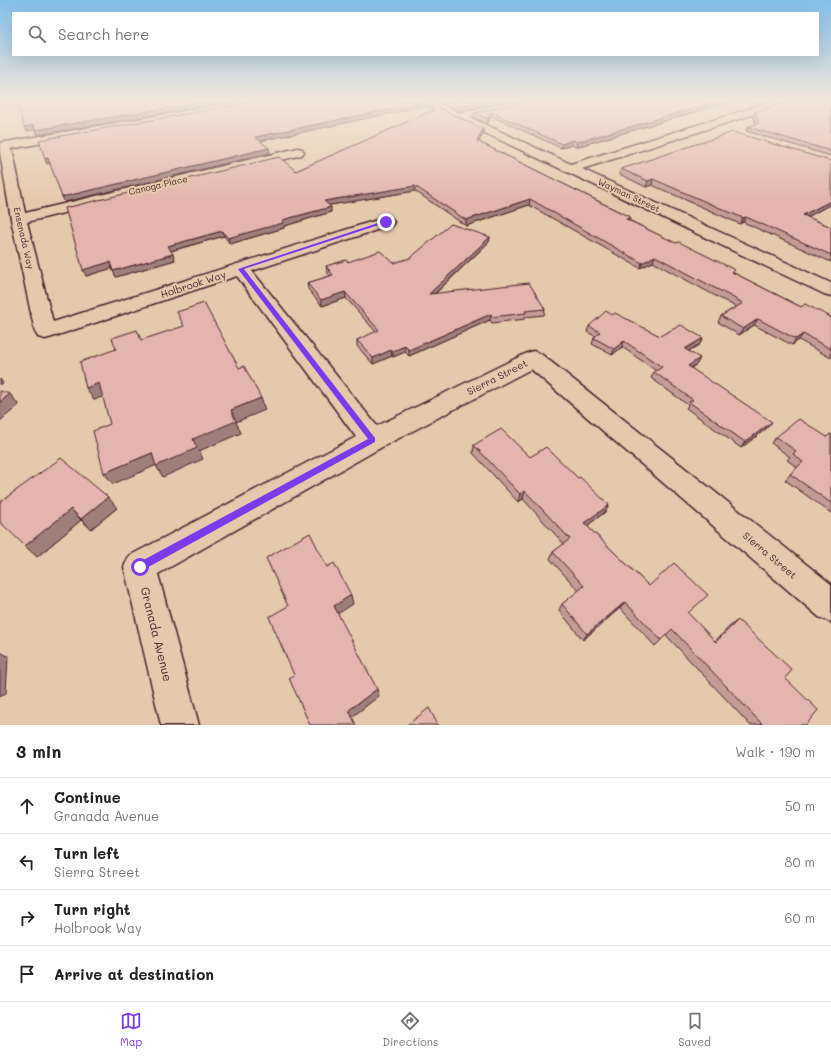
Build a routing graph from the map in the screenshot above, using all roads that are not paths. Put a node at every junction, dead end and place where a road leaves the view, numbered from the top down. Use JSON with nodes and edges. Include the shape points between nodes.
{"nodes":[{"id":1,"x":68,"y":135,"type":"edge"},
{"id":2,"x":500,"y":135,"type":"edge"},
{"id":3,"x":679,"y":135,"type":"edge"},
{"id":4,"x":0,"y":147,"type":"edge"},
{"id":5,"x":298,"y":152,"type":"dead end"},
{"id":6,"x":571,"y":168,"type":"junction"},
{"id":7,"x":18,"y":219,"type":"junction"},
{"id":8,"x":386,"y":222,"type":"dead end"},
{"id":9,"x":241,"y":269,"type":"junction"},
{"id":10,"x":831,"y":290,"type":"edge"},
{"id":11,"x":45,"y":332,"type":"joint"},
{"id":12,"x":373,"y":440,"type":"junction"},
{"id":13,"x":831,"y":605,"type":"edge"},
{"id":14,"x":180,"y":725,"type":"edge"}],
"edges":[{"from":1,"to":4,"type":"street"},
{"from":2,"to":6,"type":"street","name":"Wayman Street"},
{"from":3,"to":6,"type":"street"},
{"from":4,"to":7,"type":"street","name":"Ensenada Way","via":[[7,152]]},
{"from":5,"to":7,"type":"street","name":"Canoga Place"},
{"from":6,"to":10,"type":"street","name":"Wayman Street"},
{"from":7,"to":11,"type":"street","name":"Ensenada Way"},
{"from":8,"to":9,"type":"street","name":"Holbrook Way"},
{"from":9,"to":11,"type":"street","name":"Holbrook Way"},
{"from":9,"to":12,"type":"street"},
{"from":12,"to":13,"type":"street","name":"Sierra Street","via":[[533,359]]},
{"from":12,"to":14,"type":"street","name":"Granada Avenue","via":[[140,567]]}]}
